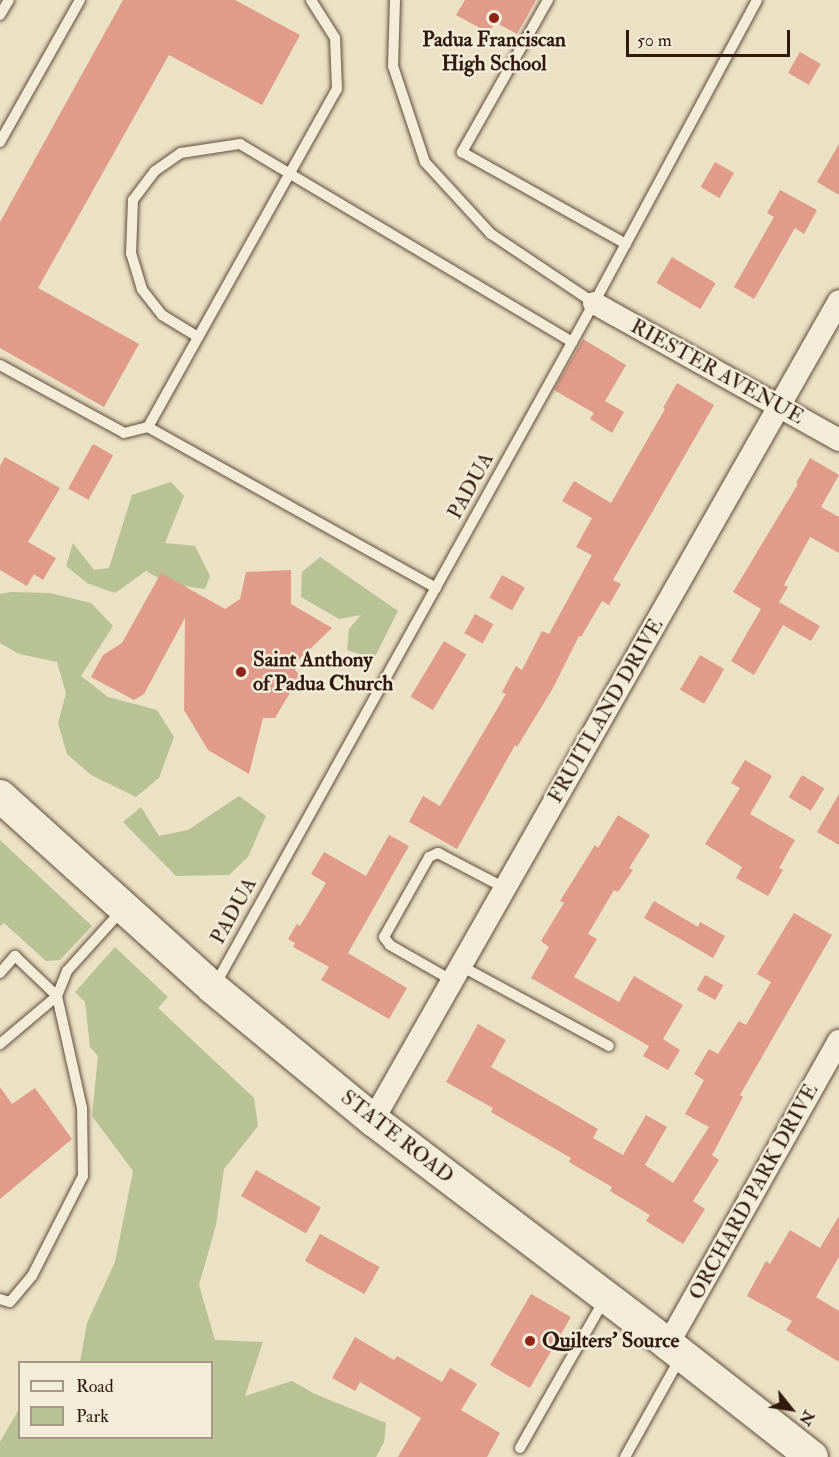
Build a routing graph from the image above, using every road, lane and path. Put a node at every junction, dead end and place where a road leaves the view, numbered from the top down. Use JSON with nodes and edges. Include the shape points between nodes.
{"nodes":[{"id":1,"x":9,"y":0,"type":"edge"},
{"id":2,"x":80,"y":0,"type":"edge"},
{"id":3,"x":311,"y":0,"type":"edge"},
{"id":4,"x":395,"y":0,"type":"edge"},
{"id":5,"x":548,"y":0,"type":"edge"},
{"id":6,"x":758,"y":0,"type":"edge"},
{"id":7,"x":0,"y":15,"type":"edge"},
{"id":8,"x":0,"y":142,"type":"edge"},
{"id":9,"x":289,"y":174,"type":"junction"},
{"id":10,"x":626,"y":244,"type":"junction"},
{"id":11,"x":839,"y":301,"type":"edge"},
{"id":12,"x":594,"y":303,"type":"junction"},
{"id":13,"x":198,"y":338,"type":"junction"},
{"id":14,"x":572,"y":342,"type":"junction"},
{"id":15,"x":0,"y":364,"type":"edge"},
{"id":16,"x":779,"y":406,"type":"junction"},
{"id":17,"x":148,"y":427,"type":"junction"},
{"id":18,"x":839,"y":440,"type":"edge"},
{"id":19,"x":436,"y":588,"type":"junction"},
{"id":20,"x":0,"y":796,"type":"edge"},
{"id":21,"x":505,"y":888,"type":"junction"},
{"id":22,"x":123,"y":909,"type":"junction"},
{"id":23,"x":0,"y":973,"type":"edge"},
{"id":24,"x":457,"y":974,"type":"junction"},
{"id":25,"x":213,"y":988,"type":"junction"},
{"id":26,"x":57,"y":996,"type":"junction"},
{"id":27,"x":839,"y":1041,"type":"edge"},
{"id":28,"x":0,"y":1044,"type":"edge"},
{"id":29,"x":609,"y":1046,"type":"dead end"},
{"id":30,"x":373,"y":1120,"type":"junction"},
{"id":31,"x":606,"y":1297,"type":"junction"},
{"id":32,"x":0,"y":1299,"type":"edge"},
{"id":33,"x":675,"y":1349,"type":"junction"},
{"id":34,"x":520,"y":1448,"type":"dead end"},
{"id":35,"x":625,"y":1457,"type":"edge"},
{"id":36,"x":812,"y":1457,"type":"edge"}],
"edges":[{"from":1,"to":7,"type":"lane"},
{"from":2,"to":8,"type":"lane"},
{"from":3,"to":9,"type":"lane","via":[[335,38],[336,88]]},
{"from":4,"to":12,"type":"lane","via":[[393,66],[425,162],[491,234]]},
{"from":5,"to":10,"type":"lane","via":[[462,152]]},
{"from":6,"to":10,"type":"lane","name":"PADUA"},
{"from":9,"to":13,"type":"lane"},
{"from":9,"to":13,"type":"lane","via":[[240,144],[181,153],[156,171],[133,200],[132,254],[142,289],[162,315]]},
{"from":9,"to":14,"type":"lane"},
{"from":10,"to":12,"type":"lane","name":"PADUA"},
{"from":11,"to":16,"type":"street","name":"FRUITLAND DRIVE"},
{"from":12,"to":14,"type":"lane","name":"PADUA"},
{"from":12,"to":16,"type":"street","name":"RIESTER AVENUE"},
{"from":13,"to":17,"type":"lane"},
{"from":14,"to":19,"type":"lane","name":"PADUA"},
{"from":15,"to":17,"type":"lane","via":[[124,433]]},
{"from":16,"to":18,"type":"street","name":"RIESTER AVENUE"},
{"from":16,"to":21,"type":"street","name":"FRUITLAND DRIVE"},
{"from":17,"to":19,"type":"lane"},
{"from":19,"to":25,"type":"lane","name":"PADUA"},
{"from":20,"to":22,"type":"main road","name":"STATE ROAD"},
{"from":21,"to":24,"type":"street","name":"FRUITLAND DRIVE"},
{"from":21,"to":24,"type":"lane","via":[[438,853],[429,857],[384,937],[390,945]]},
{"from":22,"to":25,"type":"main road","name":"STATE ROAD"},
{"from":22,"to":26,"type":"lane","via":[[67,971]]},
{"from":23,"to":26,"type":"lane","via":[[15,956]]},
{"from":24,"to":29,"type":"lane"},
{"from":24,"to":30,"type":"street","name":"FRUITLAND DRIVE"},
{"from":25,"to":30,"type":"main road","name":"STATE ROAD"},
{"from":26,"to":28,"type":"lane"},
{"from":26,"to":32,"type":"lane","via":[[82,1108],[82,1176],[32,1276],[9,1302]]},
{"from":27,"to":33,"type":"street","name":"ORCHARD PARK DRIVE"},
{"from":30,"to":31,"type":"main road","name":"STATE ROAD"},
{"from":31,"to":33,"type":"main road","name":"STATE ROAD"},
{"from":31,"to":34,"type":"lane"},
{"from":33,"to":35,"type":"lane","via":[[665,1390]]},
{"from":33,"to":36,"type":"main road","name":"STATE ROAD"}]}
